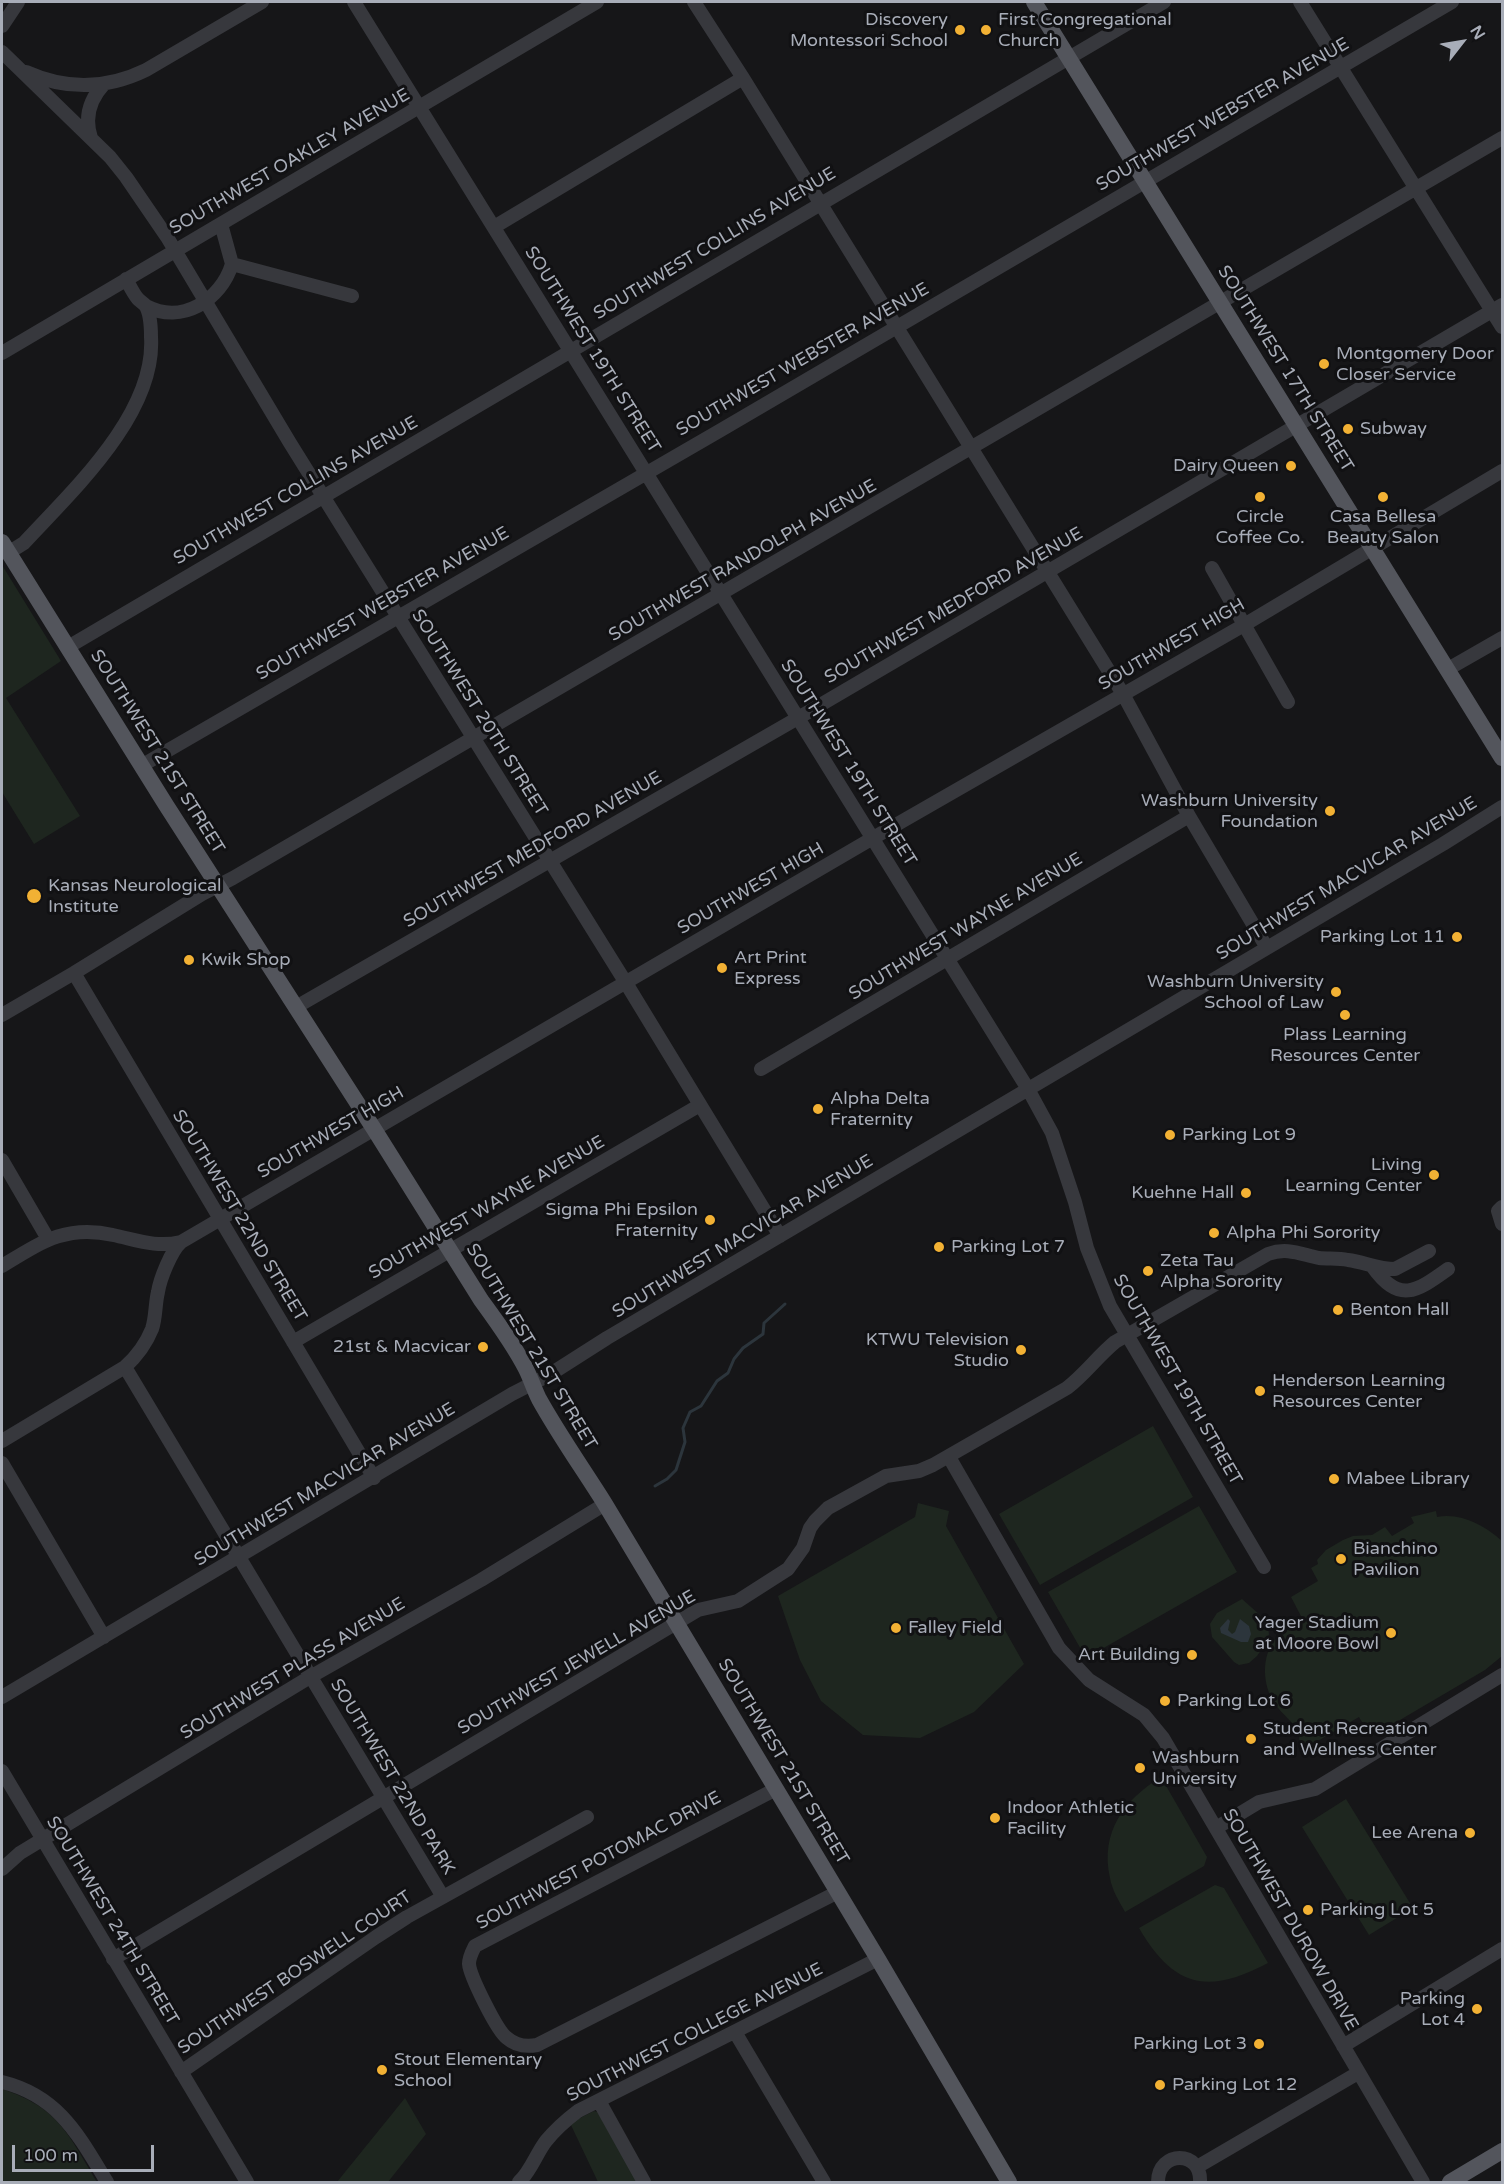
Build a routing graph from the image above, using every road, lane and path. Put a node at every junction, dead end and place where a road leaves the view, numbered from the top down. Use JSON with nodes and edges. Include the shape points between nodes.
{"nodes":[{"id":1,"x":18,"y":2,"type":"edge"},
{"id":2,"x":262,"y":2,"type":"edge"},
{"id":3,"x":354,"y":2,"type":"edge"},
{"id":4,"x":597,"y":2,"type":"edge"},
{"id":5,"x":694,"y":2,"type":"edge"},
{"id":6,"x":1034,"y":2,"type":"edge"},
{"id":7,"x":1164,"y":2,"type":"edge"},
{"id":8,"x":1300,"y":2,"type":"edge"},
{"id":9,"x":1452,"y":2,"type":"edge"},
{"id":10,"x":2,"y":26,"type":"edge"},
{"id":11,"x":2,"y":52,"type":"edge"},
{"id":12,"x":1069,"y":58,"type":"junction"},
{"id":13,"x":15,"y":65,"type":"junction"},
{"id":14,"x":1341,"y":67,"type":"junction"},
{"id":15,"x":743,"y":78,"type":"junction"},
{"id":16,"x":104,"y":84,"type":"junction"},
{"id":17,"x":420,"y":107,"type":"junction"},
{"id":18,"x":91,"y":138,"type":"junction"},
{"id":19,"x":1503,"y":138,"type":"edge"},
{"id":20,"x":1145,"y":181,"type":"junction"},
{"id":21,"x":1416,"y":189,"type":"junction"},
{"id":22,"x":820,"y":203,"type":"junction"},
{"id":23,"x":221,"y":224,"type":"junction"},
{"id":24,"x":494,"y":227,"type":"junction"},
{"id":25,"x":175,"y":251,"type":"junction"},
{"id":26,"x":232,"y":264,"type":"junction"},
{"id":27,"x":126,"y":279,"type":"junction"},
{"id":28,"x":352,"y":296,"type":"dead end"},
{"id":29,"x":206,"y":302,"type":"junction"},
{"id":30,"x":1220,"y":304,"type":"junction"},
{"id":31,"x":146,"y":306,"type":"junction"},
{"id":32,"x":1498,"y":308,"type":"edge"},
{"id":33,"x":895,"y":326,"type":"junction"},
{"id":34,"x":1503,"y":327,"type":"edge"},
{"id":35,"x":571,"y":351,"type":"junction"},
{"id":36,"x":2,"y":353,"type":"edge"},
{"id":37,"x":1297,"y":425,"type":"junction"},
{"id":38,"x":972,"y":449,"type":"junction"},
{"id":39,"x":1503,"y":471,"type":"edge"},
{"id":40,"x":646,"y":473,"type":"junction"},
{"id":41,"x":323,"y":496,"type":"junction"},
{"id":42,"x":5,"y":547,"type":"edge"},
{"id":43,"x":1372,"y":547,"type":"junction"},
{"id":44,"x":1212,"y":568,"type":"dead end"},
{"id":45,"x":1047,"y":572,"type":"junction"},
{"id":46,"x":722,"y":595,"type":"junction"},
{"id":47,"x":398,"y":617,"type":"junction"},
{"id":48,"x":1244,"y":625,"type":"junction"},
{"id":49,"x":1503,"y":638,"type":"edge"},
{"id":50,"x":68,"y":647,"type":"junction"},
{"id":51,"x":1448,"y":669,"type":"junction"},
{"id":52,"x":1123,"y":694,"type":"junction"},
{"id":53,"x":1288,"y":702,"type":"dead end"},
{"id":54,"x":798,"y":718,"type":"junction"},
{"id":55,"x":474,"y":739,"type":"junction"},
{"id":56,"x":1503,"y":758,"type":"edge"},
{"id":57,"x":141,"y":766,"type":"junction"},
{"id":58,"x":1503,"y":807,"type":"edge"},
{"id":59,"x":1189,"y":816,"type":"junction"},
{"id":60,"x":873,"y":838,"type":"junction"},
{"id":61,"x":550,"y":861,"type":"junction"},
{"id":62,"x":219,"y":885,"type":"junction"},
{"id":63,"x":1267,"y":948,"type":"junction"},
{"id":64,"x":948,"y":959,"type":"junction"},
{"id":65,"x":74,"y":973,"type":"junction"},
{"id":66,"x":626,"y":983,"type":"junction"},
{"id":67,"x":296,"y":1007,"type":"junction"},
{"id":68,"x":2,"y":1015,"type":"edge"},
{"id":69,"x":761,"y":1069,"type":"dead end"},
{"id":70,"x":1028,"y":1089,"type":"junction"},
{"id":71,"x":700,"y":1105,"type":"junction"},
{"id":72,"x":374,"y":1129,"type":"junction"},
{"id":73,"x":2,"y":1160,"type":"edge"},
{"id":74,"x":1503,"y":1207,"type":"edge"},
{"id":75,"x":219,"y":1220,"type":"junction"},
{"id":76,"x":1503,"y":1224,"type":"edge"},
{"id":77,"x":780,"y":1236,"type":"junction"},
{"id":78,"x":48,"y":1239,"type":"junction"},
{"id":79,"x":181,"y":1242,"type":"junction"},
{"id":80,"x":450,"y":1251,"type":"junction"},
{"id":81,"x":1429,"y":1251,"type":"dead end"},
{"id":82,"x":2,"y":1266,"type":"edge"},
{"id":83,"x":1372,"y":1266,"type":"junction"},
{"id":84,"x":1448,"y":1269,"type":"dead end"},
{"id":85,"x":1127,"y":1335,"type":"junction"},
{"id":86,"x":293,"y":1342,"type":"junction"},
{"id":87,"x":125,"y":1367,"type":"junction"},
{"id":88,"x":532,"y":1383,"type":"junction"},
{"id":89,"x":2,"y":1441,"type":"edge"},
{"id":90,"x":949,"y":1457,"type":"junction"},
{"id":91,"x":2,"y":1463,"type":"edge"},
{"id":92,"x":374,"y":1478,"type":"junction"},
{"id":93,"x":605,"y":1504,"type":"junction"},
{"id":94,"x":239,"y":1557,"type":"junction"},
{"id":95,"x":1264,"y":1567,"type":"dead end"},
{"id":96,"x":677,"y":1624,"type":"junction"},
{"id":97,"x":104,"y":1637,"type":"junction"},
{"id":98,"x":1503,"y":1675,"type":"edge"},
{"id":99,"x":310,"y":1677,"type":"junction"},
{"id":100,"x":2,"y":1697,"type":"edge"},
{"id":101,"x":2,"y":1771,"type":"edge"},
{"id":102,"x":776,"y":1789,"type":"junction"},
{"id":103,"x":382,"y":1798,"type":"junction"},
{"id":104,"x":587,"y":1817,"type":"dead end"},
{"id":105,"x":1216,"y":1828,"type":"junction"},
{"id":106,"x":42,"y":1840,"type":"junction"},
{"id":107,"x":2,"y":1869,"type":"edge"},
{"id":108,"x":838,"y":1892,"type":"junction"},
{"id":109,"x":443,"y":1897,"type":"junction"},
{"id":110,"x":1503,"y":1949,"type":"edge"},
{"id":111,"x":113,"y":1959,"type":"junction"},
{"id":112,"x":878,"y":1959,"type":"junction"},
{"id":113,"x":735,"y":2032,"type":"junction"},
{"id":114,"x":1343,"y":2046,"type":"junction"},
{"id":115,"x":181,"y":2072,"type":"junction"},
{"id":116,"x":1358,"y":2073,"type":"junction"},
{"id":117,"x":2,"y":2082,"type":"edge"},
{"id":118,"x":599,"y":2101,"type":"junction"},
{"id":119,"x":1501,"y":2156,"type":"edge"},
{"id":120,"x":1197,"y":2166,"type":"junction"},
{"id":121,"x":524,"y":2181,"type":"edge"},
{"id":122,"x":107,"y":2182,"type":"edge"},
{"id":123,"x":247,"y":2182,"type":"edge"},
{"id":124,"x":644,"y":2182,"type":"edge"},
{"id":125,"x":824,"y":2182,"type":"edge"},
{"id":126,"x":1010,"y":2182,"type":"edge"},
{"id":127,"x":1158,"y":2182,"type":"edge"},
{"id":128,"x":1200,"y":2182,"type":"edge"},
{"id":129,"x":1423,"y":2182,"type":"edge"},
{"id":130,"x":1450,"y":2182,"type":"edge"}],
"edges":[{"from":1,"to":10,"type":"street"},
{"from":2,"to":16,"type":"street","via":[[146,70]]},
{"from":3,"to":17,"type":"street","name":"SOUTHWEST 19TH STREET"},
{"from":4,"to":17,"type":"street","name":"SOUTHWEST OAKLEY AVENUE"},
{"from":5,"to":15,"type":"street"},
{"from":6,"to":12,"type":"main road","name":"SOUTHWEST 17TH STREET"},
{"from":7,"to":12,"type":"street","name":"SOUTHWEST COLLINS AVENUE"},
{"from":8,"to":14,"type":"street"},
{"from":9,"to":14,"type":"street","name":"SOUTHWEST WEBSTER AVENUE"},
{"from":11,"to":13,"type":"street","name":"SOUTHWEST 20TH STREET"},
{"from":12,"to":20,"type":"main road","name":"SOUTHWEST 17TH STREET"},
{"from":12,"to":22,"type":"street","name":"SOUTHWEST COLLINS AVENUE"},
{"from":13,"to":16,"type":"street","via":[[52,81]]},
{"from":13,"to":18,"type":"street","name":"SOUTHWEST 20TH STREET"},
{"from":14,"to":20,"type":"street","name":"SOUTHWEST WEBSTER AVENUE"},
{"from":14,"to":21,"type":"street"},
{"from":15,"to":22,"type":"street"},
{"from":15,"to":24,"type":"street"},
{"from":16,"to":18,"type":"street","via":[[88,112]]},
{"from":17,"to":23,"type":"street","name":"SOUTHWEST OAKLEY AVENUE"},
{"from":17,"to":24,"type":"street","name":"SOUTHWEST 19TH STREET"},
{"from":18,"to":25,"type":"street","name":"SOUTHWEST 20TH STREET","via":[[126,177]]},
{"from":19,"to":21,"type":"street","name":"SOUTHWEST RANDOLPH AVENUE"},
{"from":20,"to":30,"type":"main road","name":"SOUTHWEST 17TH STREET"},
{"from":20,"to":33,"type":"street","name":"SOUTHWEST WEBSTER AVENUE"},
{"from":21,"to":30,"type":"street","name":"SOUTHWEST RANDOLPH AVENUE"},
{"from":21,"to":32,"type":"street"},
{"from":22,"to":33,"type":"street"},
{"from":22,"to":35,"type":"street","name":"SOUTHWEST COLLINS AVENUE"},
{"from":23,"to":25,"type":"street","name":"SOUTHWEST OAKLEY AVENUE"},
{"from":23,"to":26,"type":"street"},
{"from":24,"to":35,"type":"street","name":"SOUTHWEST 19TH STREET"},
{"from":25,"to":27,"type":"street","name":"SOUTHWEST OAKLEY AVENUE"},
{"from":25,"to":29,"type":"street","name":"SOUTHWEST 20TH STREET"},
{"from":26,"to":28,"type":"street"},
{"from":26,"to":29,"type":"street","via":[[223,285]]},
{"from":27,"to":31,"type":"street"},
{"from":27,"to":36,"type":"street","name":"SOUTHWEST OAKLEY AVENUE"},
{"from":29,"to":31,"type":"street","via":[[179,312]]},
{"from":29,"to":41,"type":"street","name":"SOUTHWEST 20TH STREET"},
{"from":30,"to":37,"type":"main road","name":"SOUTHWEST 17TH STREET"},
{"from":30,"to":38,"type":"street","name":"SOUTHWEST RANDOLPH AVENUE"},
{"from":31,"to":42,"type":"street","via":[[151,360],[129,415],[87,474],[24,543]]},
{"from":32,"to":34,"type":"street"},
{"from":32,"to":37,"type":"street","name":"SOUTHWEST MEDFORD AVENUE"},
{"from":33,"to":38,"type":"street"},
{"from":33,"to":40,"type":"street","name":"SOUTHWEST WEBSTER AVENUE"},
{"from":35,"to":40,"type":"street","name":"SOUTHWEST 19TH STREET"},
{"from":35,"to":41,"type":"street","name":"SOUTHWEST COLLINS AVENUE"},
{"from":37,"to":43,"type":"main road","name":"SOUTHWEST 17TH STREET"},
{"from":37,"to":45,"type":"street","name":"SOUTHWEST MEDFORD AVENUE"},
{"from":38,"to":45,"type":"street"},
{"from":38,"to":46,"type":"street","name":"SOUTHWEST RANDOLPH AVENUE"},
{"from":39,"to":43,"type":"street","name":"SOUTHWEST HIGH"},
{"from":40,"to":46,"type":"street","name":"SOUTHWEST 19TH STREET"},
{"from":40,"to":47,"type":"street","name":"SOUTHWEST WEBSTER AVENUE"},
{"from":41,"to":47,"type":"street","name":"SOUTHWEST 20TH STREET"},
{"from":41,"to":50,"type":"street","name":"SOUTHWEST COLLINS AVENUE"},
{"from":42,"to":50,"type":"main road","name":"SOUTHWEST 21ST STREET"},
{"from":43,"to":48,"type":"street","name":"SOUTHWEST HIGH"},
{"from":43,"to":51,"type":"main road","name":"SOUTHWEST 17TH STREET"},
{"from":44,"to":48,"type":"street"},
{"from":45,"to":52,"type":"street"},
{"from":45,"to":54,"type":"street","name":"SOUTHWEST MEDFORD AVENUE"},
{"from":46,"to":54,"type":"street","name":"SOUTHWEST 19TH STREET"},
{"from":46,"to":55,"type":"street","name":"SOUTHWEST RANDOLPH AVENUE"},
{"from":47,"to":55,"type":"street","name":"SOUTHWEST 20TH STREET"},
{"from":47,"to":57,"type":"street","name":"SOUTHWEST WEBSTER AVENUE"},
{"from":48,"to":52,"type":"street","name":"SOUTHWEST HIGH"},
{"from":48,"to":53,"type":"street"},
{"from":49,"to":51,"type":"street"},
{"from":50,"to":57,"type":"main road","name":"SOUTHWEST 21ST STREET"},
{"from":51,"to":56,"type":"main road","name":"SOUTHWEST 17TH STREET"},
{"from":52,"to":59,"type":"street"},
{"from":52,"to":60,"type":"street","name":"SOUTHWEST HIGH"},
{"from":54,"to":60,"type":"street","name":"SOUTHWEST 19TH STREET"},
{"from":54,"to":61,"type":"street","name":"SOUTHWEST MEDFORD AVENUE"},
{"from":55,"to":61,"type":"street","name":"SOUTHWEST 20TH STREET"},
{"from":55,"to":62,"type":"street","name":"SOUTHWEST RANDOLPH AVENUE"},
{"from":57,"to":62,"type":"main road","name":"SOUTHWEST 21ST STREET"},
{"from":58,"to":63,"type":"street","name":"SOUTHWEST MACVICAR AVENUE"},
{"from":59,"to":63,"type":"street"},
{"from":59,"to":64,"type":"street","name":"SOUTHWEST WAYNE AVENUE"},
{"from":60,"to":64,"type":"street","name":"SOUTHWEST 19TH STREET"},
{"from":60,"to":66,"type":"street","name":"SOUTHWEST HIGH"},
{"from":61,"to":66,"type":"street","name":"SOUTHWEST 20TH STREET"},
{"from":61,"to":67,"type":"street","name":"SOUTHWEST MEDFORD AVENUE"},
{"from":62,"to":65,"type":"street","name":"SOUTHWEST RANDOLPH AVENUE"},
{"from":62,"to":67,"type":"main road","name":"SOUTHWEST 21ST STREET"},
{"from":63,"to":70,"type":"street","name":"SOUTHWEST MACVICAR AVENUE"},
{"from":64,"to":69,"type":"street","name":"SOUTHWEST WAYNE AVENUE"},
{"from":64,"to":70,"type":"street","name":"SOUTHWEST 19TH STREET"},
{"from":65,"to":68,"type":"street","name":"SOUTHWEST RANDOLPH AVENUE"},
{"from":65,"to":75,"type":"street","name":"SOUTHWEST 22ND STREET"},
{"from":66,"to":71,"type":"street","name":"SOUTHWEST 20TH STREET"},
{"from":66,"to":72,"type":"street","name":"SOUTHWEST HIGH"},
{"from":67,"to":72,"type":"main road","name":"SOUTHWEST 21ST STREET"},
{"from":70,"to":77,"type":"street","name":"SOUTHWEST MACVICAR AVENUE"},
{"from":70,"to":85,"type":"street","name":"SOUTHWEST 19TH STREET","via":[[1060,1154],[1098,1280]]},
{"from":71,"to":77,"type":"street","name":"SOUTHWEST 20TH STREET"},
{"from":71,"to":80,"type":"street","name":"SOUTHWEST WAYNE AVENUE"},
{"from":72,"to":75,"type":"street","name":"SOUTHWEST HIGH"},
{"from":72,"to":80,"type":"main road","name":"SOUTHWEST 21ST STREET"},
{"from":73,"to":78,"type":"street"},
{"from":74,"to":76,"type":"street","via":[[1498,1211]]},
{"from":75,"to":79,"type":"street","name":"SOUTHWEST HIGH"},
{"from":75,"to":86,"type":"street","name":"SOUTHWEST 22ND STREET"},
{"from":77,"to":88,"type":"street","name":"SOUTHWEST MACVICAR AVENUE"},
{"from":78,"to":79,"type":"street","name":"SOUTHWEST HIGH","via":[[85,1232],[150,1244]]},
{"from":78,"to":82,"type":"street","name":"SOUTHWEST HIGH"},
{"from":79,"to":87,"type":"street","via":[[158,1290],[152,1329],[143,1347]]},
{"from":80,"to":86,"type":"street","name":"SOUTHWEST WAYNE AVENUE"},
{"from":80,"to":88,"type":"main road","name":"SOUTHWEST 21ST STREET","via":[[499,1324]]},
{"from":81,"to":83,"type":"street","name":"SOUTHWEST JEWELL AVENUE","via":[[1395,1269]]},
{"from":83,"to":84,"type":"street","via":[[1389,1286],[1406,1292],[1422,1287]]},
{"from":83,"to":85,"type":"street","name":"SOUTHWEST JEWELL AVENUE","via":[[1294,1251],[1275,1252]]},
{"from":85,"to":90,"type":"street","name":"SOUTHWEST JEWELL AVENUE","via":[[1100,1354],[1067,1388]]},
{"from":85,"to":95,"type":"street","name":"SOUTHWEST 19TH STREET"},
{"from":86,"to":92,"type":"street","name":"SOUTHWEST 22ND STREET"},
{"from":87,"to":89,"type":"street"},
{"from":87,"to":94,"type":"street","name":"SOUTHWEST 22ND PARK"},
{"from":88,"to":92,"type":"street","name":"SOUTHWEST MACVICAR AVENUE"},
{"from":88,"to":93,"type":"main road","name":"SOUTHWEST 21ST STREET"},
{"from":90,"to":96,"type":"street","name":"SOUTHWEST JEWELL AVENUE","via":[[926,1469],[878,1479],[828,1508],[810,1528],[803,1548],[788,1569],[738,1601],[706,1607]]},
{"from":90,"to":105,"type":"street","name":"SOUTHWEST DUROW DRIVE","via":[[1059,1648],[1089,1680],[1133,1707],[1155,1726]]},
{"from":91,"to":97,"type":"street"},
{"from":92,"to":94,"type":"street","name":"SOUTHWEST MACVICAR AVENUE"},
{"from":93,"to":96,"type":"main road","name":"SOUTHWEST 21ST STREET"},
{"from":93,"to":99,"type":"street","name":"SOUTHWEST PLASS AVENUE","via":[[482,1580]]},
{"from":94,"to":97,"type":"street","name":"SOUTHWEST MACVICAR AVENUE"},
{"from":94,"to":99,"type":"street","name":"SOUTHWEST 22ND PARK"},
{"from":96,"to":102,"type":"main road","name":"SOUTHWEST 21ST STREET"},
{"from":96,"to":103,"type":"street","name":"SOUTHWEST JEWELL AVENUE"},
{"from":97,"to":100,"type":"street","name":"SOUTHWEST MACVICAR AVENUE"},
{"from":98,"to":105,"type":"street","via":[[1315,1789],[1259,1802]]},
{"from":99,"to":103,"type":"street","name":"SOUTHWEST 22ND PARK"},
{"from":99,"to":106,"type":"street","name":"SOUTHWEST PLASS AVENUE"},
{"from":101,"to":106,"type":"street","name":"SOUTHWEST 24TH STREET"},
{"from":102,"to":108,"type":"main road","name":"SOUTHWEST 21ST STREET"},
{"from":102,"to":108,"type":"street","name":"SOUTHWEST POTOMAC DRIVE","via":[[475,1946],[470,1957],[471,1972],[498,2028],[516,2044],[537,2045]]},
{"from":103,"to":109,"type":"street","name":"SOUTHWEST 22ND PARK"},
{"from":103,"to":111,"type":"street","name":"SOUTHWEST JEWELL AVENUE"},
{"from":104,"to":109,"type":"street","name":"SOUTHWEST BOSWELL COURT"},
{"from":105,"to":114,"type":"street","name":"SOUTHWEST DUROW DRIVE"},
{"from":106,"to":107,"type":"street","name":"SOUTHWEST PLASS AVENUE"},
{"from":106,"to":111,"type":"street","name":"SOUTHWEST 24TH STREET"},
{"from":108,"to":112,"type":"main road","name":"SOUTHWEST 21ST STREET"},
{"from":109,"to":115,"type":"street","name":"SOUTHWEST BOSWELL COURT","via":[[376,1937]]},
{"from":110,"to":114,"type":"street"},
{"from":111,"to":115,"type":"street","name":"SOUTHWEST 24TH STREET"},
{"from":112,"to":113,"type":"street","name":"SOUTHWEST COLLEGE AVENUE"},
{"from":112,"to":126,"type":"main road","name":"SOUTHWEST 21ST STREET"},
{"from":113,"to":118,"type":"street","name":"SOUTHWEST COLLEGE AVENUE"},
{"from":113,"to":125,"type":"street"},
{"from":114,"to":116,"type":"street","name":"SOUTHWEST DUROW DRIVE"},
{"from":115,"to":123,"type":"street","name":"SOUTHWEST 24TH STREET"},
{"from":116,"to":120,"type":"street"},
{"from":116,"to":129,"type":"street","name":"SOUTHWEST DUROW DRIVE"},
{"from":117,"to":122,"type":"street","via":[[38,2096],[60,2113],[80,2136]]},
{"from":118,"to":121,"type":"street","name":"SOUTHWEST COLLEGE AVENUE","via":[[578,2111],[557,2129],[545,2142]]},
{"from":118,"to":124,"type":"street"},
{"from":119,"to":130,"type":"main road"},
{"from":120,"to":127,"type":"street","via":[[1184,2158],[1170,2160],[1160,2169]]},
{"from":120,"to":128,"type":"street"}]}
